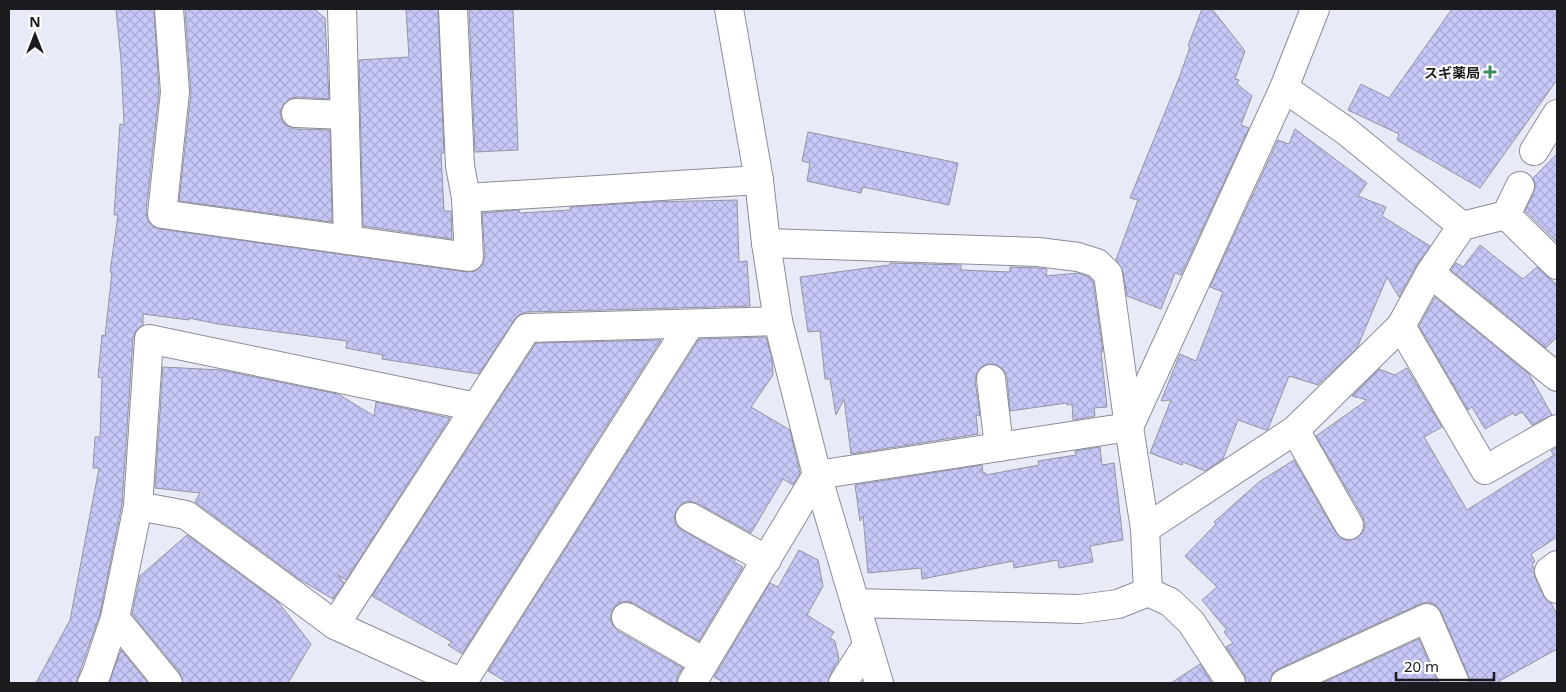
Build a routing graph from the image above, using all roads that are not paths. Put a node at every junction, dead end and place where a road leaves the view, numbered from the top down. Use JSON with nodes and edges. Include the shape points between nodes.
{"nodes":[{"id":1,"x":169,"y":9,"type":"edge"},
{"id":2,"x":342,"y":9,"type":"edge"},
{"id":3,"x":453,"y":9,"type":"edge"},
{"id":4,"x":729,"y":9,"type":"edge"},
{"id":5,"x":1315,"y":9,"type":"edge"},
{"id":6,"x":1284,"y":88,"type":"junction"},
{"id":7,"x":296,"y":113,"type":"dead end"},
{"id":8,"x":1557,"y":114,"type":"edge"},
{"id":9,"x":345,"y":115,"type":"junction"},
{"id":10,"x":1534,"y":151,"type":"dead end"},
{"id":11,"x":759,"y":180,"type":"junction"},
{"id":12,"x":1520,"y":186,"type":"dead end"},
{"id":13,"x":466,"y":198,"type":"junction"},
{"id":14,"x":1506,"y":215,"type":"junction"},
{"id":15,"x":1462,"y":226,"type":"junction"},
{"id":16,"x":348,"y":240,"type":"junction"},
{"id":17,"x":766,"y":243,"type":"junction"},
{"id":18,"x":1557,"y":265,"type":"edge"},
{"id":19,"x":1430,"y":273,"type":"junction"},
{"id":20,"x":778,"y":321,"type":"junction"},
{"id":21,"x":690,"y":324,"type":"junction"},
{"id":22,"x":1401,"y":326,"type":"junction"},
{"id":23,"x":1557,"y":377,"type":"edge"},
{"id":24,"x":991,"y":379,"type":"dead end"},
{"id":25,"x":476,"y":406,"type":"junction"},
{"id":26,"x":1129,"y":427,"type":"junction"},
{"id":27,"x":1557,"y":429,"type":"edge"},
{"id":28,"x":1295,"y":430,"type":"junction"},
{"id":29,"x":999,"y":447,"type":"junction"},
{"id":30,"x":817,"y":476,"type":"junction"},
{"id":31,"x":138,"y":506,"type":"junction"},
{"id":32,"x":690,"y":517,"type":"dead end"},
{"id":33,"x":1349,"y":525,"type":"dead end"},
{"id":34,"x":1145,"y":529,"type":"junction"},
{"id":35,"x":767,"y":560,"type":"junction"},
{"id":36,"x":1557,"y":565,"type":"edge"},
{"id":37,"x":1557,"y":588,"type":"edge"},
{"id":38,"x":1148,"y":592,"type":"junction"},
{"id":39,"x":855,"y":603,"type":"junction"},
{"id":40,"x":626,"y":617,"type":"dead end"},
{"id":41,"x":115,"y":618,"type":"junction"},
{"id":42,"x":336,"y":625,"type":"junction"},
{"id":43,"x":867,"y":645,"type":"junction"},
{"id":44,"x":698,"y":672,"type":"edge"},
{"id":45,"x":92,"y":683,"type":"edge"},
{"id":46,"x":168,"y":683,"type":"edge"},
{"id":47,"x":462,"y":683,"type":"edge"},
{"id":48,"x":843,"y":683,"type":"edge"},
{"id":49,"x":879,"y":683,"type":"edge"},
{"id":50,"x":1231,"y":683,"type":"edge"},
{"id":51,"x":1286,"y":683,"type":"edge"},
{"id":52,"x":1455,"y":683,"type":"edge"}],
"edges":[{"from":1,"to":16,"type":"street","via":[[174,92],[162,214]]},
{"from":2,"to":9,"type":"street"},
{"from":3,"to":13,"type":"street","via":[[460,166]]},
{"from":4,"to":11,"type":"street"},
{"from":5,"to":6,"type":"street"},
{"from":6,"to":15,"type":"street","via":[[1346,131]]},
{"from":6,"to":26,"type":"street"},
{"from":7,"to":9,"type":"street"},
{"from":8,"to":10,"type":"street"},
{"from":9,"to":16,"type":"street"},
{"from":11,"to":13,"type":"street"},
{"from":11,"to":17,"type":"street"},
{"from":12,"to":14,"type":"street"},
{"from":13,"to":16,"type":"street","via":[[469,257]]},
{"from":14,"to":15,"type":"street"},
{"from":14,"to":18,"type":"street"},
{"from":15,"to":19,"type":"street"},
{"from":17,"to":20,"type":"street"},
{"from":17,"to":26,"type":"street","via":[[1038,252],[1097,263],[1108,274]]},
{"from":19,"to":22,"type":"street"},
{"from":19,"to":23,"type":"street"},
{"from":20,"to":21,"type":"street"},
{"from":20,"to":30,"type":"street"},
{"from":21,"to":25,"type":"street","via":[[526,328]]},
{"from":21,"to":47,"type":"street"},
{"from":22,"to":27,"type":"street","via":[[1485,470]]},
{"from":22,"to":28,"type":"street"},
{"from":24,"to":29,"type":"street"},
{"from":25,"to":31,"type":"street","via":[[149,339]]},
{"from":25,"to":42,"type":"street"},
{"from":26,"to":29,"type":"street"},
{"from":26,"to":34,"type":"street"},
{"from":28,"to":33,"type":"street"},
{"from":28,"to":34,"type":"street"},
{"from":29,"to":30,"type":"street"},
{"from":30,"to":35,"type":"street"},
{"from":30,"to":39,"type":"street"},
{"from":31,"to":41,"type":"street"},
{"from":31,"to":42,"type":"street","via":[[186,515]]},
{"from":32,"to":35,"type":"street"},
{"from":34,"to":38,"type":"street"},
{"from":35,"to":44,"type":"street"},
{"from":36,"to":37,"type":"street","via":[[1549,571]]},
{"from":38,"to":39,"type":"street","via":[[1118,604],[1080,610]]},
{"from":38,"to":50,"type":"street","via":[[1170,602],[1191,622]]},
{"from":39,"to":43,"type":"street"},
{"from":40,"to":44,"type":"street"},
{"from":41,"to":45,"type":"street"},
{"from":41,"to":46,"type":"street"},
{"from":42,"to":47,"type":"street"},
{"from":43,"to":48,"type":"street"},
{"from":43,"to":49,"type":"street"},
{"from":51,"to":52,"type":"street","via":[[1426,618]]}]}
